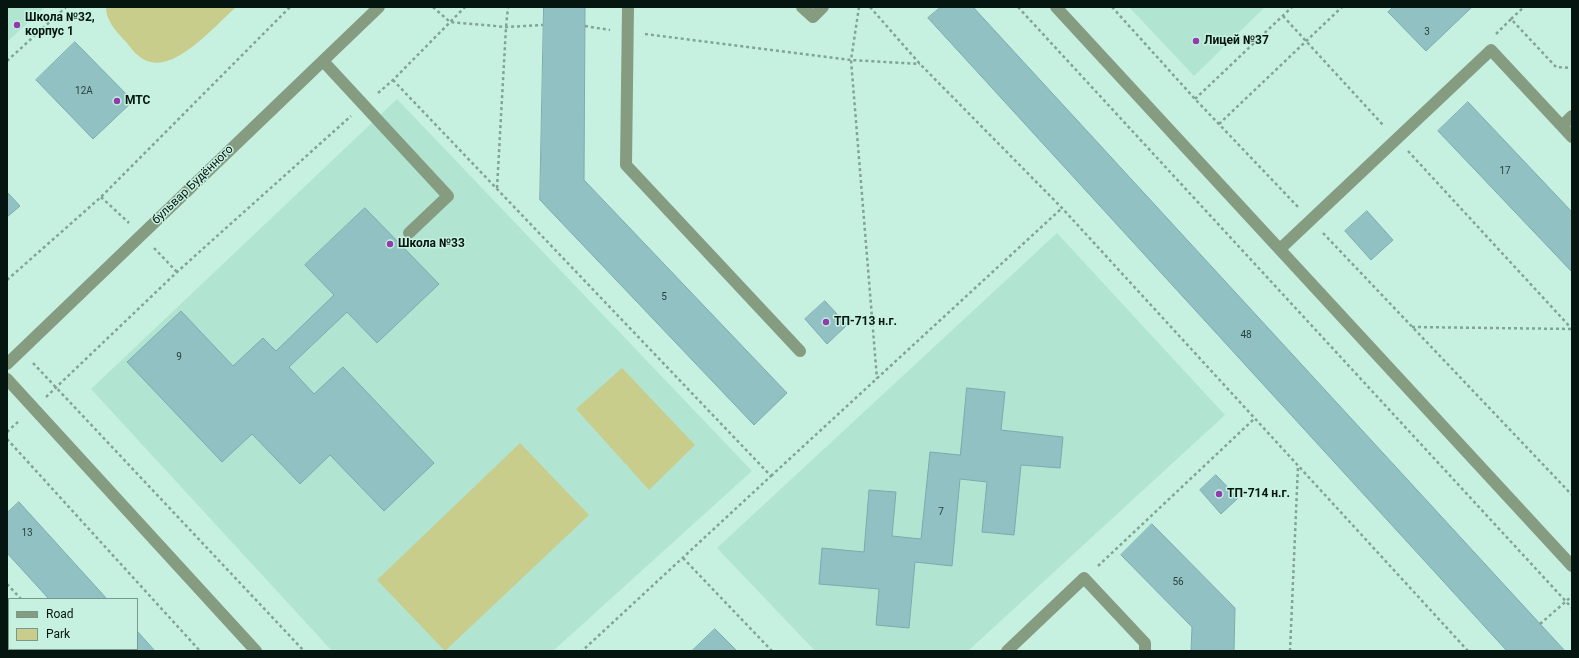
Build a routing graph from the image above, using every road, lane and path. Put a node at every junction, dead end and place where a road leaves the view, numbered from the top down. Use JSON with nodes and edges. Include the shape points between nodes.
{"nodes":[{"id":1,"x":66,"y":7,"type":"edge"},
{"id":2,"x":290,"y":7,"type":"edge"},
{"id":3,"x":379,"y":7,"type":"edge"},
{"id":4,"x":433,"y":7,"type":"edge"},
{"id":5,"x":465,"y":7,"type":"edge"},
{"id":6,"x":508,"y":7,"type":"edge"},
{"id":7,"x":628,"y":7,"type":"edge"},
{"id":8,"x":802,"y":7,"type":"edge"},
{"id":9,"x":823,"y":7,"type":"edge"},
{"id":10,"x":859,"y":7,"type":"edge"},
{"id":11,"x":870,"y":7,"type":"edge"},
{"id":12,"x":1018,"y":7,"type":"edge"},
{"id":13,"x":1056,"y":7,"type":"edge"},
{"id":14,"x":1112,"y":7,"type":"edge"},
{"id":15,"x":1292,"y":7,"type":"edge"},
{"id":16,"x":1342,"y":7,"type":"edge"},
{"id":17,"x":1524,"y":7,"type":"edge"},
{"id":18,"x":1283,"y":16,"type":"junction"},
{"id":19,"x":1511,"y":19,"type":"dead end"},
{"id":20,"x":450,"y":22,"type":"junction"},
{"id":21,"x":543,"y":25,"type":"dead end"},
{"id":22,"x":585,"y":26,"type":"dead end"},
{"id":23,"x":506,"y":27,"type":"junction"},
{"id":24,"x":628,"y":32,"type":"junction"},
{"id":25,"x":1306,"y":41,"type":"junction"},
{"id":26,"x":851,"y":60,"type":"junction"},
{"id":27,"x":7,"y":61,"type":"edge"},
{"id":28,"x":323,"y":61,"type":"junction"},
{"id":29,"x":920,"y":64,"type":"junction"},
{"id":30,"x":393,"y":80,"type":"junction"},
{"id":31,"x":1195,"y":99,"type":"junction"},
{"id":32,"x":364,"y":104,"type":"junction"},
{"id":33,"x":1572,"y":116,"type":"edge"},
{"id":34,"x":1219,"y":124,"type":"junction"},
{"id":35,"x":1562,"y":126,"type":"junction"},
{"id":36,"x":1572,"y":137,"type":"edge"},
{"id":37,"x":1396,"y":139,"type":"junction"},
{"id":38,"x":497,"y":188,"type":"junction"},
{"id":39,"x":1062,"y":208,"type":"junction"},
{"id":40,"x":1310,"y":220,"type":"junction"},
{"id":41,"x":409,"y":233,"type":"dead end"},
{"id":42,"x":1280,"y":249,"type":"junction"},
{"id":43,"x":7,"y":280,"type":"edge"},
{"id":44,"x":1412,"y":327,"type":"junction"},
{"id":45,"x":1572,"y":329,"type":"edge"},
{"id":46,"x":21,"y":350,"type":"junction"},
{"id":47,"x":800,"y":351,"type":"dead end"},
{"id":48,"x":7,"y":364,"type":"edge"},
{"id":49,"x":7,"y":379,"type":"edge"},
{"id":50,"x":877,"y":380,"type":"junction"},
{"id":51,"x":56,"y":387,"type":"junction"},
{"id":52,"x":33,"y":408,"type":"junction"},
{"id":53,"x":1254,"y":419,"type":"junction"},
{"id":54,"x":7,"y":432,"type":"edge"},
{"id":55,"x":7,"y":439,"type":"edge"},
{"id":56,"x":1298,"y":466,"type":"junction"},
{"id":57,"x":771,"y":476,"type":"junction"},
{"id":58,"x":1572,"y":495,"type":"edge"},
{"id":59,"x":683,"y":558,"type":"junction"},
{"id":60,"x":1098,"y":566,"type":"dead end"},
{"id":61,"x":1572,"y":566,"type":"edge"},
{"id":62,"x":7,"y":584,"type":"edge"},
{"id":63,"x":1572,"y":596,"type":"edge"},
{"id":64,"x":20,"y":598,"type":"edge"},
{"id":65,"x":1566,"y":601,"type":"junction"},
{"id":66,"x":1572,"y":608,"type":"edge"},
{"id":67,"x":1540,"y":624,"type":"dead end"},
{"id":68,"x":200,"y":651,"type":"edge"},
{"id":69,"x":256,"y":651,"type":"edge"},
{"id":70,"x":304,"y":651,"type":"edge"},
{"id":71,"x":582,"y":651,"type":"edge"},
{"id":72,"x":772,"y":651,"type":"edge"},
{"id":73,"x":1007,"y":651,"type":"edge"},
{"id":74,"x":1146,"y":651,"type":"edge"},
{"id":75,"x":1290,"y":651,"type":"edge"},
{"id":76,"x":1468,"y":651,"type":"edge"}],
"edges":[{"from":1,"to":27,"type":"path"},
{"from":2,"to":43,"type":"path","via":[[101,196]]},
{"from":3,"to":28,"type":"street","name":"бульвар Будённого"},
{"from":4,"to":20,"type":"path"},
{"from":5,"to":20,"type":"path"},
{"from":6,"to":23,"type":"path"},
{"from":7,"to":24,"type":"street"},
{"from":8,"to":9,"type":"street","via":[[813,17]]},
{"from":10,"to":26,"type":"path"},
{"from":11,"to":29,"type":"path"},
{"from":12,"to":65,"type":"path"},
{"from":13,"to":42,"type":"street"},
{"from":14,"to":31,"type":"path"},
{"from":15,"to":18,"type":"path"},
{"from":16,"to":25,"type":"path"},
{"from":17,"to":19,"type":"path"},
{"from":18,"to":25,"type":"path"},
{"from":18,"to":31,"type":"path"},
{"from":20,"to":23,"type":"path"},
{"from":20,"to":30,"type":"path"},
{"from":21,"to":23,"type":"path"},
{"from":22,"to":24,"type":"path"},
{"from":23,"to":38,"type":"path"},
{"from":24,"to":26,"type":"path"},
{"from":24,"to":47,"type":"street","via":[[626,165]]},
{"from":25,"to":34,"type":"path"},
{"from":25,"to":37,"type":"path"},
{"from":26,"to":29,"type":"path"},
{"from":26,"to":50,"type":"path"},
{"from":28,"to":32,"type":"street"},
{"from":28,"to":46,"type":"street","name":"бульвар Будённого"},
{"from":29,"to":39,"type":"path"},
{"from":30,"to":32,"type":"path"},
{"from":30,"to":38,"type":"path"},
{"from":31,"to":34,"type":"path"},
{"from":32,"to":41,"type":"street","via":[[448,196]]},
{"from":32,"to":51,"type":"path","via":[[177,272]]},
{"from":33,"to":35,"type":"street"},
{"from":34,"to":40,"type":"path"},
{"from":35,"to":36,"type":"street"},
{"from":35,"to":37,"type":"street","via":[[1491,50]]},
{"from":37,"to":40,"type":"street"},
{"from":37,"to":45,"type":"path"},
{"from":38,"to":57,"type":"path"},
{"from":39,"to":50,"type":"path"},
{"from":39,"to":53,"type":"path"},
{"from":40,"to":42,"type":"street"},
{"from":40,"to":44,"type":"path"},
{"from":42,"to":61,"type":"street"},
{"from":44,"to":45,"type":"path"},
{"from":44,"to":58,"type":"path"},
{"from":46,"to":48,"type":"street","name":"бульвар Будённого"},
{"from":46,"to":51,"type":"path"},
{"from":49,"to":52,"type":"street"},
{"from":50,"to":57,"type":"path"},
{"from":51,"to":52,"type":"path"},
{"from":51,"to":70,"type":"path"},
{"from":52,"to":54,"type":"path"},
{"from":52,"to":69,"type":"street"},
{"from":53,"to":56,"type":"path"},
{"from":53,"to":60,"type":"path"},
{"from":55,"to":68,"type":"path"},
{"from":56,"to":75,"type":"path"},
{"from":56,"to":76,"type":"path"},
{"from":57,"to":59,"type":"path"},
{"from":59,"to":71,"type":"path"},
{"from":59,"to":72,"type":"path"},
{"from":62,"to":64,"type":"path"},
{"from":63,"to":65,"type":"path"},
{"from":65,"to":66,"type":"path"},
{"from":65,"to":67,"type":"path"},
{"from":73,"to":74,"type":"street","via":[[1084,578],[1146,643]]}]}
